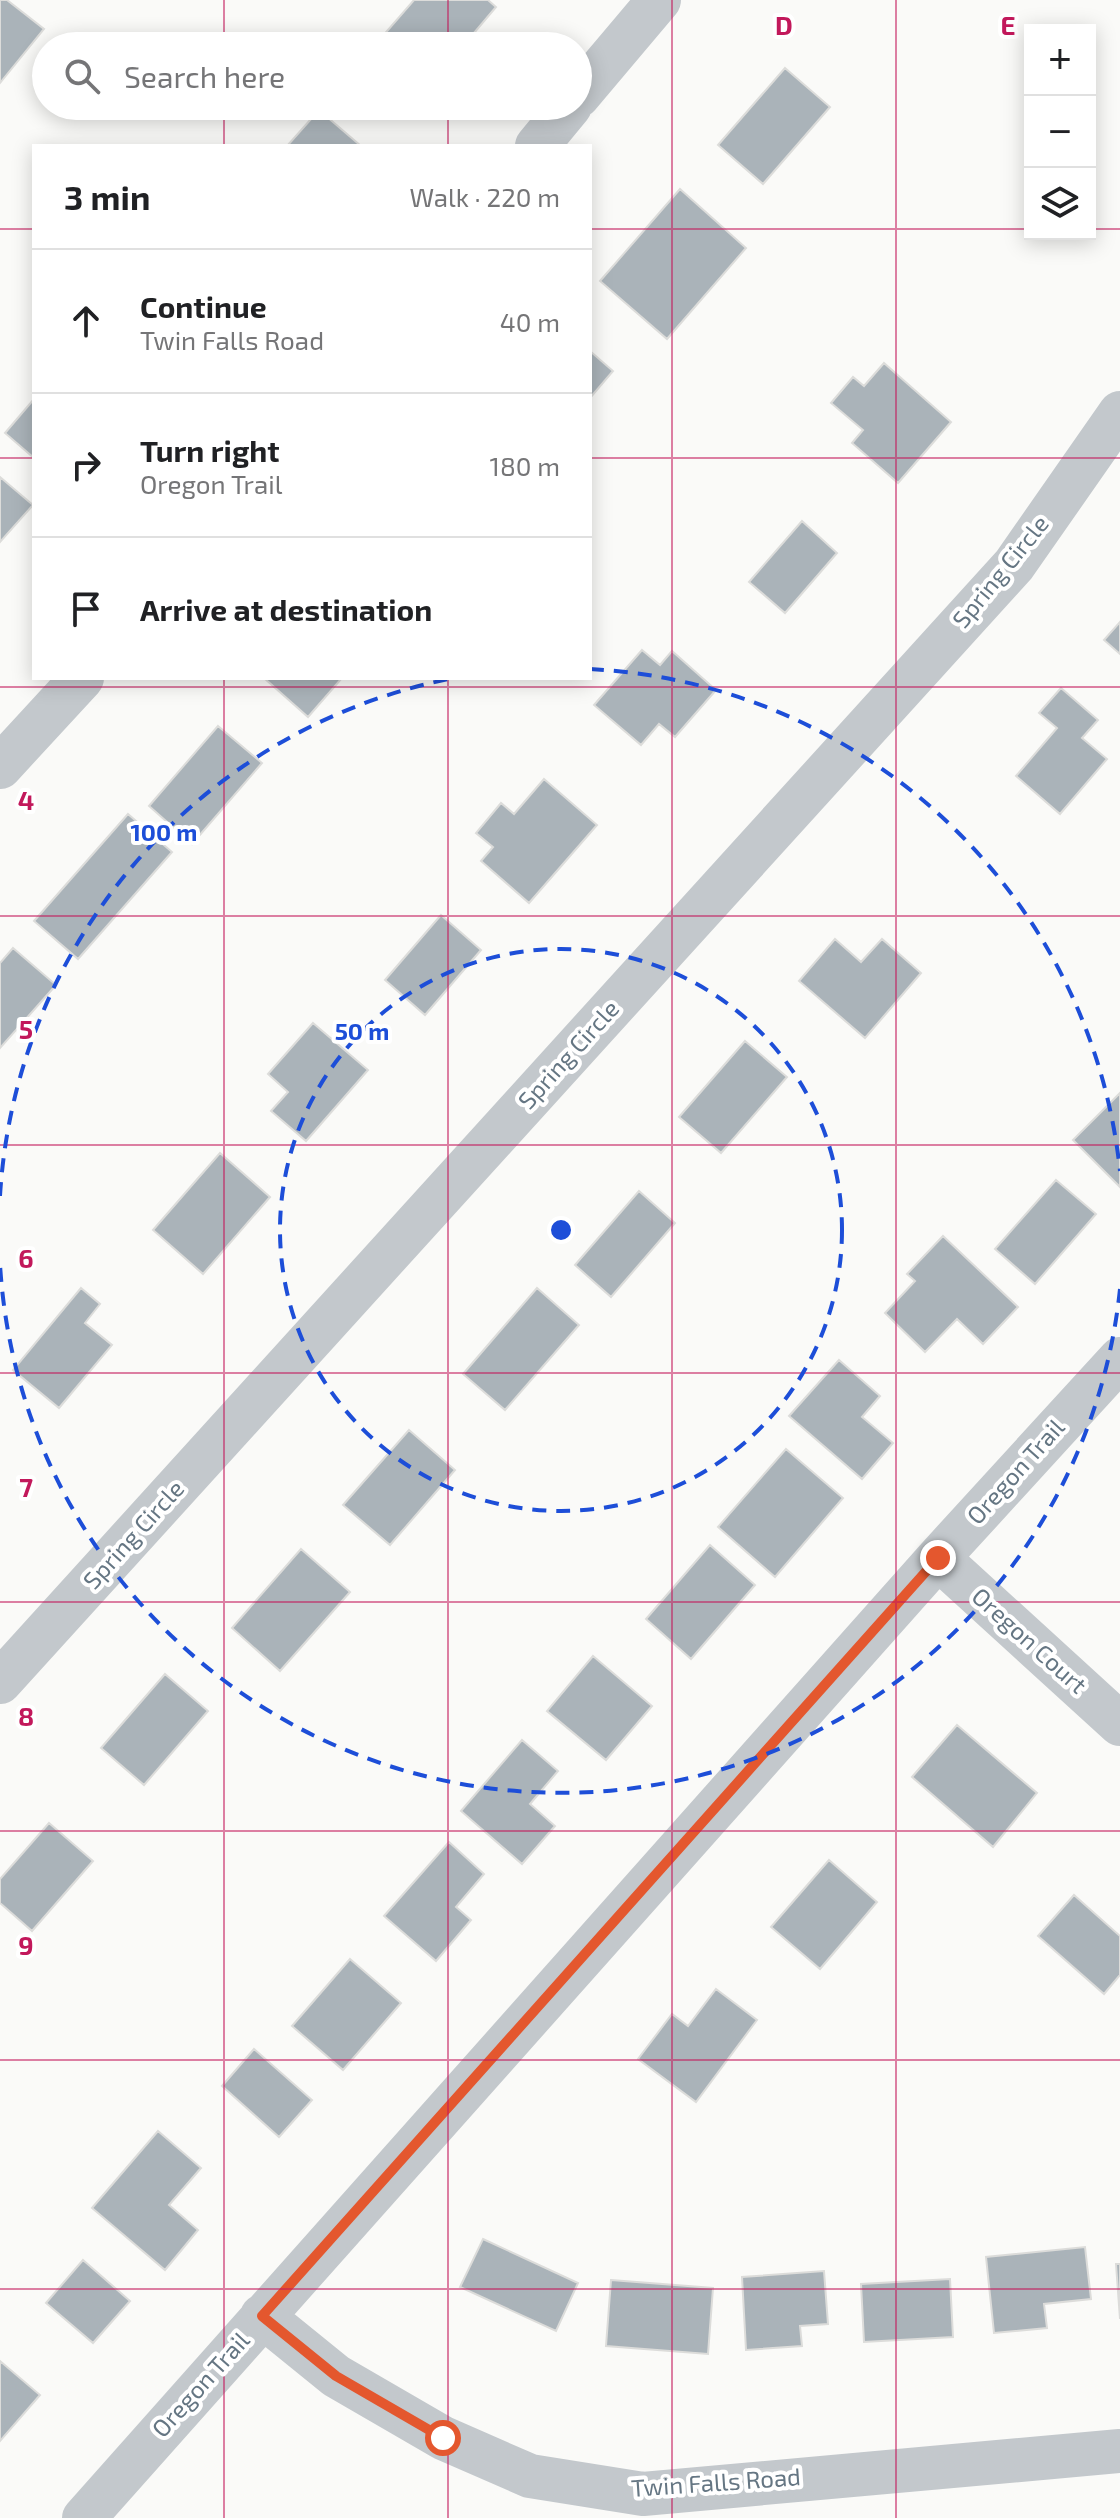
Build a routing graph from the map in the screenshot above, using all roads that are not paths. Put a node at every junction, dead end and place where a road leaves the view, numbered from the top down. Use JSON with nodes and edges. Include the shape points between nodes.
{"nodes":[{"id":1,"x":659,"y":0,"type":"edge"},
{"id":2,"x":592,"y":79,"type":"edge"},
{"id":3,"x":558,"y":120,"type":"edge"},
{"id":4,"x":539,"y":144,"type":"edge"},
{"id":5,"x":1120,"y":413,"type":"edge"},
{"id":6,"x":80,"y":680,"type":"edge"},
{"id":7,"x":0,"y":767,"type":"edge"},
{"id":8,"x":1120,"y":1359,"type":"edge"},
{"id":9,"x":938,"y":1558,"type":"junction"},
{"id":10,"x":0,"y":1682,"type":"edge"},
{"id":11,"x":1120,"y":1724,"type":"edge"},
{"id":12,"x":262,"y":2316,"type":"junction"},
{"id":13,"x":1120,"y":2451,"type":"edge"},
{"id":14,"x":84,"y":2518,"type":"edge"}],
"edges":[{"from":1,"to":2,"type":"street"},
{"from":3,"to":4,"type":"street"},
{"from":5,"to":10,"type":"street","name":"Spring Circle","via":[[1014,565]]},
{"from":6,"to":7,"type":"street"},
{"from":8,"to":9,"type":"street","name":"Oregon Trail"},
{"from":9,"to":11,"type":"street","name":"Oregon Court"},
{"from":9,"to":12,"type":"street","name":"Oregon Trail"},
{"from":12,"to":13,"type":"street","name":"Twin Falls Road","via":[[336,2376],[443,2438],[530,2476],[643,2494]]},
{"from":12,"to":14,"type":"street","name":"Oregon Trail"}]}
